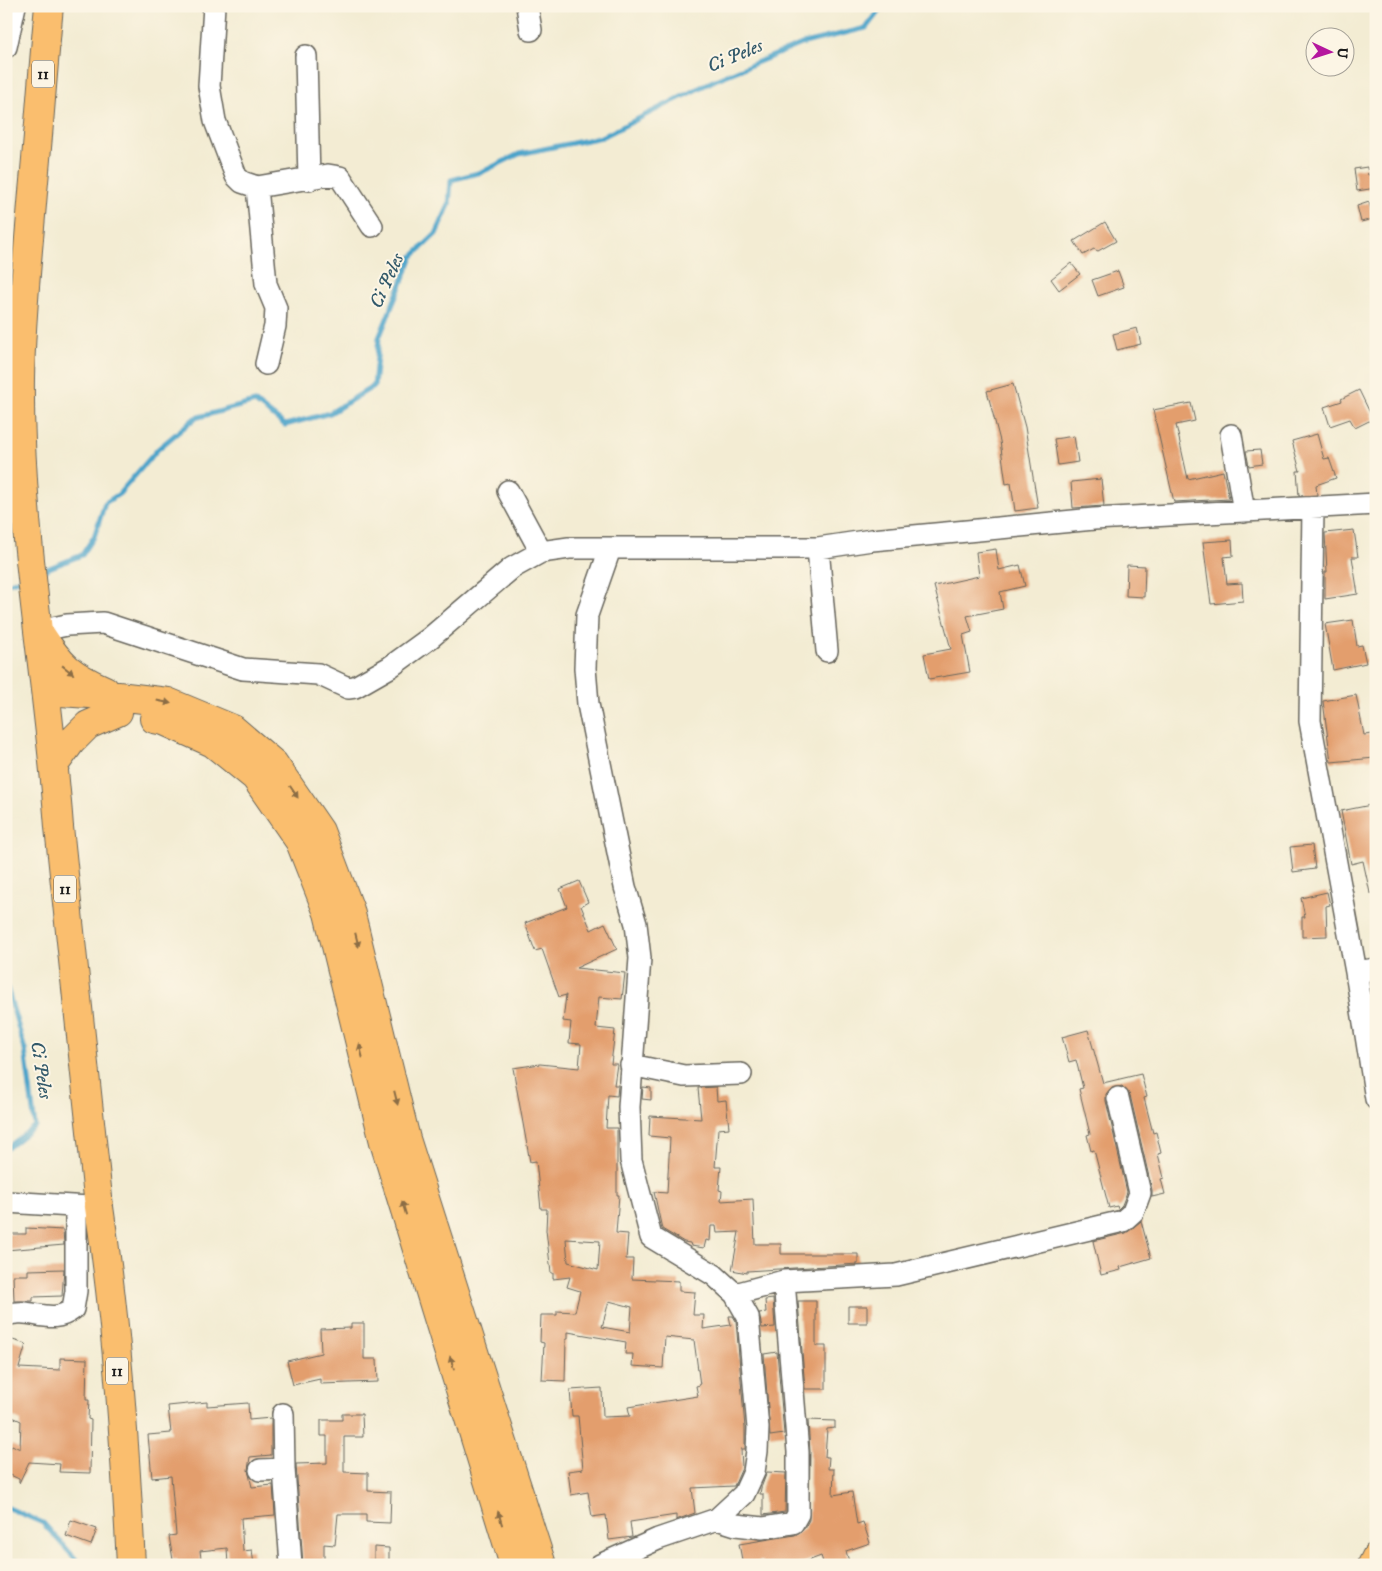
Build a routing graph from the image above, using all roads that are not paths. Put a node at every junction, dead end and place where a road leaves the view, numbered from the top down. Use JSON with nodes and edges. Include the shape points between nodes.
{"nodes":[{"id":1,"x":15,"y":6,"type":"edge"},
{"id":2,"x":49,"y":6,"type":"edge"},
{"id":3,"x":214,"y":6,"type":"edge"},
{"id":4,"x":527,"y":6,"type":"edge"},
{"id":5,"x":531,"y":30,"type":"dead end"},
{"id":6,"x":6,"y":46,"type":"edge"},
{"id":7,"x":306,"y":56,"type":"dead end"},
{"id":8,"x":309,"y":180,"type":"junction"},
{"id":9,"x":257,"y":187,"type":"junction"},
{"id":10,"x":372,"y":226,"type":"dead end"},
{"id":11,"x":266,"y":364,"type":"dead end"},
{"id":12,"x":1231,"y":434,"type":"dead end"},
{"id":13,"x":508,"y":491,"type":"dead end"},
{"id":14,"x":1376,"y":504,"type":"edge"},
{"id":15,"x":1313,"y":507,"type":"junction"},
{"id":16,"x":1244,"y":512,"type":"junction"},
{"id":17,"x":818,"y":548,"type":"junction"},
{"id":18,"x":610,"y":549,"type":"junction"},
{"id":19,"x":541,"y":552,"type":"junction"},
{"id":20,"x":38,"y":632,"type":"junction"},
{"id":21,"x":827,"y":651,"type":"dead end"},
{"id":22,"x":47,"y":700,"type":"junction"},
{"id":23,"x":118,"y":704,"type":"junction"},
{"id":24,"x":54,"y":764,"type":"junction"},
{"id":25,"x":1366,"y":970,"type":"edge"},
{"id":26,"x":630,"y":1065,"type":"junction"},
{"id":27,"x":741,"y":1074,"type":"dead end"},
{"id":28,"x":1118,"y":1098,"type":"dead end"},
{"id":29,"x":1376,"y":1099,"type":"edge"},
{"id":30,"x":6,"y":1202,"type":"edge"},
{"id":31,"x":87,"y":1207,"type":"junction"},
{"id":32,"x":784,"y":1281,"type":"junction"},
{"id":33,"x":735,"y":1294,"type":"junction"},
{"id":34,"x":6,"y":1314,"type":"edge"},
{"id":35,"x":283,"y":1414,"type":"dead end"},
{"id":36,"x":284,"y":1469,"type":"junction"},
{"id":37,"x":260,"y":1470,"type":"dead end"},
{"id":38,"x":717,"y":1519,"type":"junction"},
{"id":39,"x":1376,"y":1557,"type":"edge"},
{"id":40,"x":131,"y":1565,"type":"edge"},
{"id":41,"x":291,"y":1565,"type":"edge"},
{"id":42,"x":514,"y":1565,"type":"edge"},
{"id":43,"x":542,"y":1565,"type":"edge"},
{"id":44,"x":600,"y":1565,"type":"edge"},
{"id":45,"x":1372,"y":1565,"type":"edge"}],
"edges":[{"from":1,"to":6,"type":"street"},
{"from":2,"to":20,"type":"highway","number":"11","via":[[20,378],[28,550]]},
{"from":3,"to":9,"type":"street","via":[[209,86],[215,122],[236,176],[242,182]]},
{"from":4,"to":5,"type":"street"},
{"from":7,"to":8,"type":"street"},
{"from":8,"to":9,"type":"street"},
{"from":8,"to":10,"type":"street","via":[[340,176]]},
{"from":9,"to":11,"type":"street","via":[[266,284],[276,308],[276,326]]},
{"from":12,"to":16,"type":"street"},
{"from":13,"to":19,"type":"street"},
{"from":14,"to":15,"type":"street"},
{"from":15,"to":16,"type":"street"},
{"from":15,"to":25,"type":"street","via":[[1310,721]]},
{"from":16,"to":17,"type":"street","via":[[1094,520],[872,540]]},
{"from":17,"to":18,"type":"street"},
{"from":17,"to":21,"type":"street"},
{"from":18,"to":19,"type":"street","via":[[569,548]]},
{"from":18,"to":26,"type":"street","via":[[587,615],[585,668],[588,704],[625,888],[636,924],[640,958]]},
{"from":19,"to":20,"type":"street","via":[[512,568],[430,638],[355,687],[348,688],[318,674],[243,669],[103,624],[67,625]]},
{"from":20,"to":22,"type":"highway","number":"11"},
{"from":20,"to":23,"type":"highway","one_way":true,"via":[[59,662]]},
{"from":22,"to":23,"type":"highway"},
{"from":22,"to":24,"type":"highway","number":"11"},
{"from":23,"to":24,"type":"highway","via":[[88,725]]},
{"from":42,"to":23,"type":"highway","one_way":true,"via":[[384,1142],[328,913],[300,842],[255,777],[213,742]]},
{"from":23,"to":43,"type":"highway","one_way":true,"via":[[168,702],[233,729],[274,764],[320,831],[350,910],[406,1139]]},
{"from":24,"to":31,"type":"highway","number":"11"},
{"from":25,"to":29,"type":"street"},
{"from":26,"to":27,"type":"street","via":[[684,1076]]},
{"from":26,"to":33,"type":"street","via":[[631,1160],[648,1230],[658,1243],[714,1275]]},
{"from":28,"to":32,"type":"street","via":[[1140,1193],[1133,1212],[1123,1220],[896,1276]]},
{"from":30,"to":31,"type":"street"},
{"from":31,"to":34,"type":"street","via":[[73,1309],[64,1317],[16,1311]]},
{"from":31,"to":40,"type":"highway","number":"11","via":[[108,1264]]},
{"from":32,"to":33,"type":"street"},
{"from":32,"to":38,"type":"street","via":[[798,1452],[798,1514],[793,1523],[763,1528]]},
{"from":33,"to":38,"type":"street","via":[[748,1317],[758,1428],[757,1451],[754,1472],[744,1494]]},
{"from":35,"to":36,"type":"street"},
{"from":36,"to":37,"type":"street"},
{"from":36,"to":41,"type":"street"},
{"from":38,"to":44,"type":"street","via":[[658,1539]]},
{"from":39,"to":45,"type":"highway"}]}
